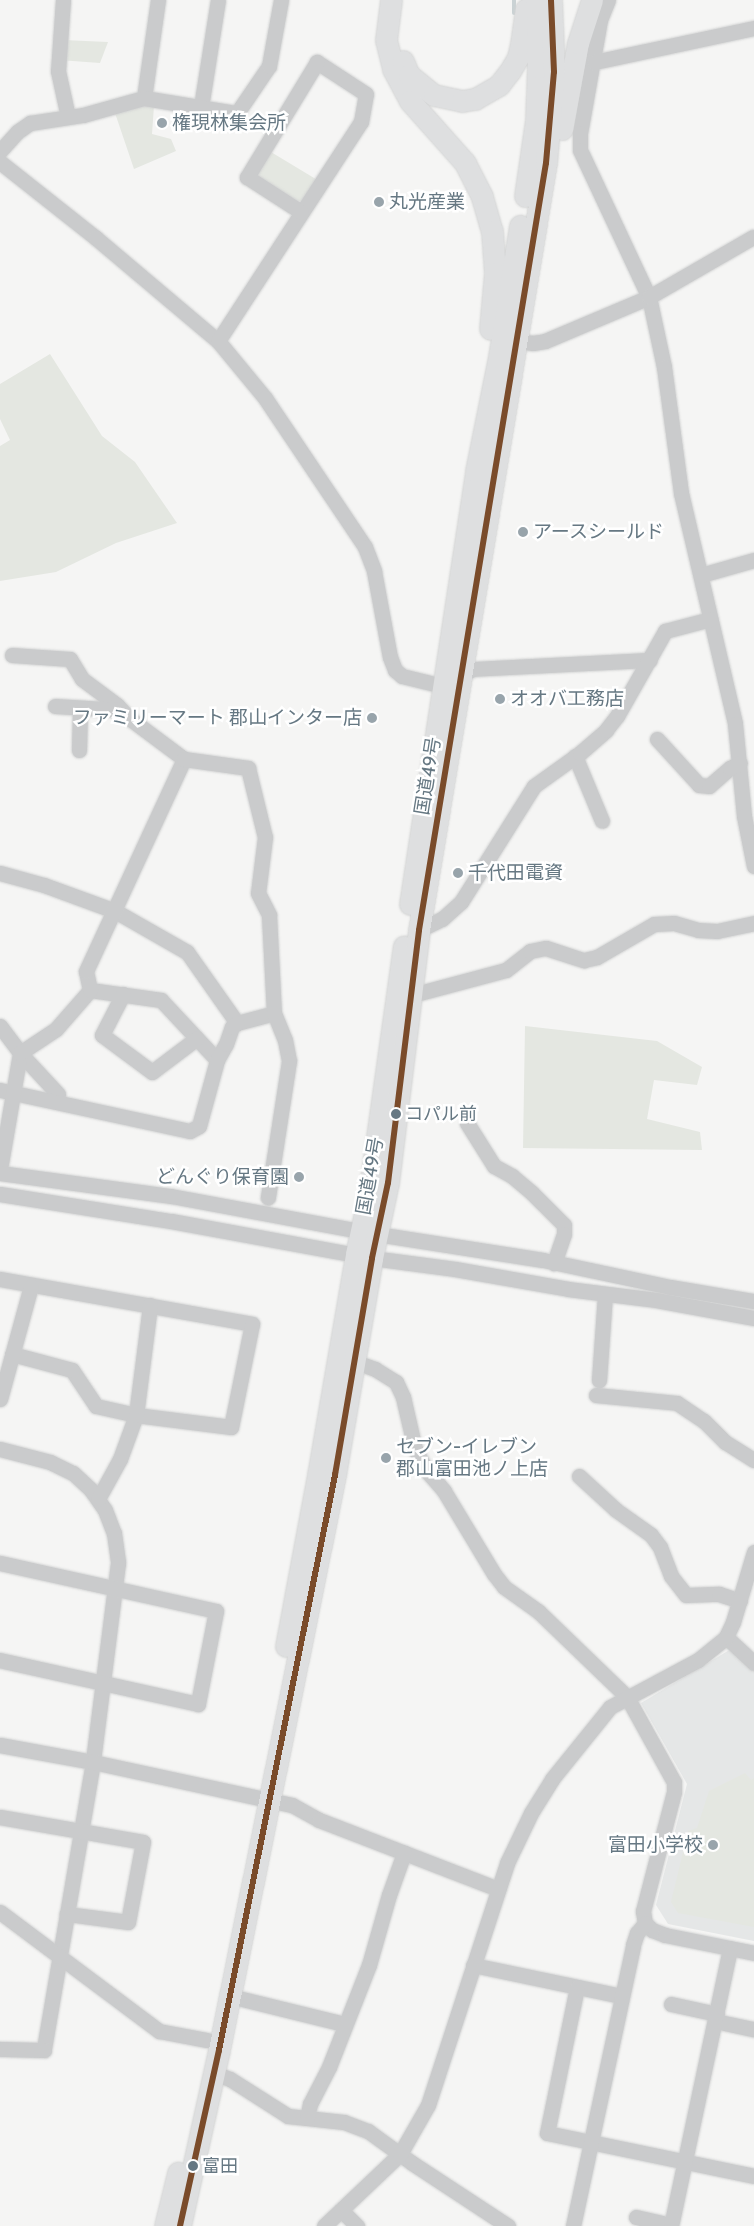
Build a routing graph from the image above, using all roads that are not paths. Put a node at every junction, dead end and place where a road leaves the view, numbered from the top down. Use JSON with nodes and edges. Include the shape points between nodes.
{"nodes":[{"id":1,"x":62,"y":0,"type":"edge"},
{"id":2,"x":158,"y":0,"type":"edge"},
{"id":3,"x":218,"y":0,"type":"edge"},
{"id":4,"x":281,"y":0,"type":"edge"},
{"id":5,"x":391,"y":0,"type":"edge"},
{"id":6,"x":402,"y":0,"type":"edge"},
{"id":7,"x":526,"y":0,"type":"edge"},
{"id":8,"x":537,"y":0,"type":"edge"},
{"id":9,"x":552,"y":0,"type":"edge"},
{"id":10,"x":592,"y":0,"type":"edge"},
{"id":11,"x":608,"y":0,"type":"edge"},
{"id":12,"x":754,"y":28,"type":"edge"},
{"id":13,"x":594,"y":62,"type":"junction"},
{"id":14,"x":144,"y":98,"type":"junction"},
{"id":15,"x":201,"y":107,"type":"junction"},
{"id":16,"x":68,"y":117,"type":"junction"},
{"id":17,"x":0,"y":151,"type":"edge"},
{"id":18,"x":0,"y":162,"type":"edge"},
{"id":19,"x":301,"y":212,"type":"junction"},
{"id":20,"x":753,"y":237,"type":"edge"},
{"id":21,"x":649,"y":297,"type":"junction"},
{"id":22,"x":218,"y":341,"type":"junction"},
{"id":23,"x":517,"y":341,"type":"junction"},
{"id":24,"x":476,"y":471,"type":"junction"},
{"id":25,"x":754,"y":560,"type":"edge"},
{"id":26,"x":701,"y":575,"type":"junction"},
{"id":27,"x":710,"y":619,"type":"junction"},
{"id":28,"x":12,"y":656,"type":"dead end"},
{"id":29,"x":650,"y":660,"type":"junction"},
{"id":30,"x":461,"y":674,"type":"junction"},
{"id":31,"x":443,"y":686,"type":"junction"},
{"id":32,"x":55,"y":706,"type":"dead end"},
{"id":33,"x":80,"y":708,"type":"junction"},
{"id":34,"x":121,"y":710,"type":"junction"},
{"id":35,"x":657,"y":739,"type":"dead end"},
{"id":36,"x":79,"y":750,"type":"dead end"},
{"id":37,"x":575,"y":756,"type":"junction"},
{"id":38,"x":184,"y":759,"type":"junction"},
{"id":39,"x":740,"y":763,"type":"junction"},
{"id":40,"x":602,"y":821,"type":"dead end"},
{"id":41,"x":754,"y":866,"type":"edge"},
{"id":42,"x":0,"y":873,"type":"edge"},
{"id":43,"x":115,"y":911,"type":"junction"},
{"id":44,"x":754,"y":923,"type":"edge"},
{"id":45,"x":419,"y":930,"type":"junction"},
{"id":46,"x":90,"y":990,"type":"junction"},
{"id":47,"x":123,"y":994,"type":"junction"},
{"id":48,"x":412,"y":995,"type":"junction"},
{"id":49,"x":274,"y":1013,"type":"junction"},
{"id":50,"x":237,"y":1024,"type":"junction"},
{"id":51,"x":0,"y":1026,"type":"edge"},
{"id":52,"x":197,"y":1038,"type":"junction"},
{"id":53,"x":20,"y":1053,"type":"junction"},
{"id":54,"x":217,"y":1060,"type":"junction"},
{"id":55,"x":7,"y":1091,"type":"edge"},
{"id":56,"x":58,"y":1094,"type":"dead end"},
{"id":57,"x":467,"y":1123,"type":"dead end"},
{"id":58,"x":0,"y":1171,"type":"edge"},
{"id":59,"x":0,"y":1194,"type":"edge"},
{"id":60,"x":268,"y":1197,"type":"dead end"},
{"id":61,"x":369,"y":1233,"type":"junction"},
{"id":62,"x":364,"y":1256,"type":"junction"},
{"id":63,"x":554,"y":1263,"type":"junction"},
{"id":64,"x":0,"y":1280,"type":"edge"},
{"id":65,"x":31,"y":1286,"type":"junction"},
{"id":66,"x":605,"y":1294,"type":"junction"},
{"id":67,"x":754,"y":1301,"type":"edge"},
{"id":68,"x":150,"y":1305,"type":"junction"},
{"id":69,"x":754,"y":1318,"type":"edge"},
{"id":70,"x":12,"y":1354,"type":"junction"},
{"id":71,"x":347,"y":1359,"type":"junction"},
{"id":72,"x":1,"y":1392,"type":"edge"},
{"id":73,"x":136,"y":1415,"type":"junction"},
{"id":74,"x":0,"y":1449,"type":"edge"},
{"id":75,"x":754,"y":1460,"type":"edge"},
{"id":76,"x":580,"y":1476,"type":"dead end"},
{"id":77,"x":98,"y":1499,"type":"junction"},
{"id":78,"x":754,"y":1552,"type":"edge"},
{"id":79,"x":0,"y":1563,"type":"edge"},
{"id":80,"x":114,"y":1588,"type":"junction"},
{"id":81,"x":740,"y":1601,"type":"junction"},
{"id":82,"x":726,"y":1637,"type":"junction"},
{"id":83,"x":0,"y":1660,"type":"edge"},
{"id":84,"x":754,"y":1663,"type":"edge"},
{"id":85,"x":104,"y":1683,"type":"junction"},
{"id":86,"x":627,"y":1697,"type":"junction"},
{"id":87,"x":0,"y":1745,"type":"edge"},
{"id":88,"x":93,"y":1762,"type":"junction"},
{"id":89,"x":263,"y":1799,"type":"junction"},
{"id":90,"x":0,"y":1817,"type":"edge"},
{"id":91,"x":82,"y":1830,"type":"junction"},
{"id":92,"x":404,"y":1853,"type":"junction"},
{"id":93,"x":498,"y":1889,"type":"junction"},
{"id":94,"x":0,"y":1912,"type":"edge"},
{"id":95,"x":67,"y":1914,"type":"junction"},
{"id":96,"x":645,"y":1923,"type":"junction"},
{"id":97,"x":730,"y":1948,"type":"junction"},
{"id":98,"x":754,"y":1953,"type":"edge"},
{"id":99,"x":60,"y":1955,"type":"junction"},
{"id":100,"x":473,"y":1965,"type":"junction"},
{"id":101,"x":577,"y":1987,"type":"junction"},
{"id":102,"x":230,"y":1996,"type":"junction"},
{"id":103,"x":622,"y":1996,"type":"junction"},
{"id":104,"x":671,"y":2004,"type":"dead end"},
{"id":105,"x":716,"y":2017,"type":"junction"},
{"id":106,"x":344,"y":2024,"type":"junction"},
{"id":107,"x":754,"y":2029,"type":"edge"},
{"id":108,"x":207,"y":2040,"type":"junction"},
{"id":109,"x":0,"y":2049,"type":"edge"},
{"id":110,"x":214,"y":2073,"type":"junction"},
{"id":111,"x":308,"y":2118,"type":"junction"},
{"id":112,"x":591,"y":2141,"type":"junction"},
{"id":113,"x":400,"y":2154,"type":"junction"},
{"id":114,"x":685,"y":2161,"type":"junction"},
{"id":115,"x":754,"y":2176,"type":"edge"},
{"id":116,"x":341,"y":2210,"type":"junction"},
{"id":117,"x":636,"y":2217,"type":"dead end"},
{"id":118,"x":165,"y":2226,"type":"edge"},
{"id":119,"x":180,"y":2226,"type":"edge"},
{"id":120,"x":324,"y":2226,"type":"edge"},
{"id":121,"x":357,"y":2226,"type":"edge"},
{"id":122,"x":508,"y":2226,"type":"edge"},
{"id":123,"x":573,"y":2226,"type":"edge"},
{"id":124,"x":671,"y":2226,"type":"edge"}],
"edges":[{"from":1,"to":16,"type":"street","via":[[58,71]]},
{"from":2,"to":14,"type":"street"},
{"from":3,"to":15,"type":"street"},
{"from":4,"to":15,"type":"street","via":[[270,66],[238,113]]},
{"from":5,"to":24,"type":"highway","via":[[386,40],[393,70],[410,101],[465,163],[482,197],[492,231],[495,273]]},
{"from":6,"to":7,"type":"highway","via":[[397,44],[409,75],[434,95],[462,101],[487,93],[499,85],[510,71],[521,44]]},
{"from":8,"to":24,"type":"highway","name":"国道49号","via":[[536,121],[530,171]]},
{"from":9,"to":23,"type":"highway","name":"国道49号","via":[[554,72],[551,122]]},
{"from":10,"to":23,"type":"highway","via":[[578,43]]},
{"from":11,"to":13,"type":"street","via":[[600,20]]},
{"from":12,"to":13,"type":"street"},
{"from":13,"to":21,"type":"street","via":[[580,133],[580,150]]},
{"from":14,"to":15,"type":"street"},
{"from":14,"to":16,"type":"street"},
{"from":16,"to":17,"type":"street","via":[[30,123]]},
{"from":18,"to":22,"type":"street"},
{"from":19,"to":19,"type":"street","via":[[361,122],[366,94],[318,62],[247,177]]},
{"from":19,"to":22,"type":"street"},
{"from":20,"to":21,"type":"street"},
{"from":21,"to":23,"type":"street","via":[[545,341]]},
{"from":21,"to":26,"type":"street","via":[[664,367],[681,494]]},
{"from":22,"to":31,"type":"street","via":[[265,398],[365,547],[374,571],[395,670],[413,680]]},
{"from":23,"to":30,"type":"highway","name":"国道49号"},
{"from":24,"to":31,"type":"highway","name":"国道49号"},
{"from":25,"to":26,"type":"street"},
{"from":26,"to":27,"type":"street"},
{"from":27,"to":29,"type":"street","via":[[665,631]]},
{"from":27,"to":39,"type":"street","via":[[735,724]]},
{"from":28,"to":34,"type":"street","via":[[70,659],[82,678]]},
{"from":29,"to":30,"type":"street","via":[[472,668]]},
{"from":29,"to":37,"type":"street","via":[[617,716]]},
{"from":30,"to":31,"type":"street"},
{"from":30,"to":45,"type":"highway","name":"国道49号"},
{"from":31,"to":61,"type":"highway","name":"国道49号","via":[[422,811],[369,1194]]},
{"from":32,"to":33,"type":"street"},
{"from":33,"to":34,"type":"street"},
{"from":33,"to":36,"type":"street"},
{"from":34,"to":38,"type":"street"},
{"from":35,"to":39,"type":"street","via":[[699,785],[709,786]]},
{"from":37,"to":40,"type":"street"},
{"from":37,"to":45,"type":"street","via":[[534,786],[461,902],[430,927]]},
{"from":38,"to":43,"type":"street"},
{"from":38,"to":49,"type":"street","via":[[248,768],[264,837],[258,893],[269,914]]},
{"from":39,"to":41,"type":"street","via":[[744,816]]},
{"from":42,"to":43,"type":"street"},
{"from":43,"to":46,"type":"street","via":[[86,972]]},
{"from":43,"to":50,"type":"street","via":[[187,952]]},
{"from":44,"to":48,"type":"street","via":[[717,931],[674,923],[654,924],[597,957],[584,960],[546,948],[530,951],[506,970]]},
{"from":45,"to":48,"type":"highway","name":"国道49号"},
{"from":46,"to":47,"type":"street"},
{"from":46,"to":53,"type":"street","via":[[56,1029]]},
{"from":47,"to":52,"type":"street","via":[[161,1000]]},
{"from":47,"to":52,"type":"street","via":[[102,1035],[152,1072]]},
{"from":48,"to":61,"type":"highway","name":"国道49号","via":[[388,1182]]},
{"from":49,"to":50,"type":"street"},
{"from":49,"to":60,"type":"street","via":[[289,1061]]},
{"from":50,"to":54,"type":"street","via":[[232,1027]]},
{"from":51,"to":53,"type":"street"},
{"from":52,"to":54,"type":"street"},
{"from":53,"to":55,"type":"street"},
{"from":53,"to":56,"type":"street"},
{"from":54,"to":55,"type":"street","via":[[199,1126],[190,1131]]},
{"from":55,"to":58,"type":"street"},
{"from":57,"to":63,"type":"street","via":[[494,1166],[512,1176],[564,1225]]},
{"from":58,"to":61,"type":"street","via":[[171,1196]]},
{"from":59,"to":62,"type":"street"},
{"from":61,"to":62,"type":"highway","name":"国道49号"},
{"from":61,"to":63,"type":"street"},
{"from":62,"to":66,"type":"street"},
{"from":62,"to":71,"type":"highway","name":"国道49号"},
{"from":63,"to":67,"type":"street"},
{"from":64,"to":65,"type":"street"},
{"from":65,"to":68,"type":"street"},
{"from":65,"to":70,"type":"street"},
{"from":66,"to":69,"type":"street"},
{"from":66,"to":75,"type":"street","via":[[597,1388],[677,1402],[704,1421],[725,1442]]},
{"from":68,"to":73,"type":"street"},
{"from":68,"to":73,"type":"street","via":[[252,1324],[231,1426]]},
{"from":70,"to":72,"type":"street"},
{"from":70,"to":73,"type":"street","via":[[72,1370],[96,1406]]},
{"from":71,"to":86,"type":"street","via":[[396,1382],[403,1397],[415,1449],[504,1587],[539,1612]]},
{"from":71,"to":89,"type":"highway","name":"国道49号","via":[[335,1475]]},
{"from":73,"to":77,"type":"street","via":[[120,1460]]},
{"from":74,"to":77,"type":"street","via":[[50,1462],[73,1473]]},
{"from":76,"to":81,"type":"street","via":[[616,1510],[651,1536],[660,1547],[671,1576],[686,1595],[719,1594]]},
{"from":77,"to":80,"type":"street","via":[[114,1533],[118,1564]]},
{"from":78,"to":81,"type":"street"},
{"from":79,"to":80,"type":"street"},
{"from":80,"to":85,"type":"street"},
{"from":80,"to":85,"type":"street","via":[[216,1611],[198,1704]]},
{"from":81,"to":82,"type":"street"},
{"from":82,"to":84,"type":"street"},
{"from":82,"to":86,"type":"street","via":[[698,1660]]},
{"from":83,"to":85,"type":"street"},
{"from":85,"to":88,"type":"street"},
{"from":86,"to":93,"type":"street","via":[[605,1711],[552,1779],[531,1813]]},
{"from":86,"to":96,"type":"street","via":[[674,1782],[643,1911]]},
{"from":87,"to":88,"type":"street"},
{"from":88,"to":89,"type":"street"},
{"from":88,"to":91,"type":"street"},
{"from":89,"to":92,"type":"street","via":[[292,1805],[320,1820]]},
{"from":89,"to":102,"type":"highway","name":"国道49号"},
{"from":89,"to":108,"type":"highway","name":"国道49号"},
{"from":90,"to":91,"type":"street"},
{"from":91,"to":95,"type":"street"},
{"from":91,"to":95,"type":"street","via":[[143,1842],[128,1922]]},
{"from":92,"to":93,"type":"street"},
{"from":92,"to":106,"type":"street","via":[[369,1965]]},
{"from":93,"to":100,"type":"street"},
{"from":94,"to":99,"type":"street"},
{"from":95,"to":99,"type":"street"},
{"from":96,"to":97,"type":"street","via":[[665,1935]]},
{"from":96,"to":103,"type":"street","via":[[634,1940]]},
{"from":97,"to":98,"type":"street"},
{"from":97,"to":105,"type":"street"},
{"from":99,"to":108,"type":"street","via":[[159,2031]]},
{"from":99,"to":109,"type":"street","via":[[44,2050]]},
{"from":100,"to":101,"type":"street"},
{"from":100,"to":113,"type":"street","via":[[428,2105]]},
{"from":101,"to":103,"type":"street"},
{"from":101,"to":112,"type":"street","via":[[547,2133]]},
{"from":102,"to":106,"type":"street"},
{"from":102,"to":110,"type":"highway","name":"国道49号"},
{"from":103,"to":112,"type":"street"},
{"from":104,"to":105,"type":"street"},
{"from":105,"to":107,"type":"street"},
{"from":105,"to":114,"type":"street"},
{"from":106,"to":111,"type":"street","via":[[329,2067],[310,2104]]},
{"from":108,"to":118,"type":"highway","name":"国道49号"},
{"from":110,"to":111,"type":"street","via":[[230,2078],[288,2116]]},
{"from":110,"to":119,"type":"highway","name":"国道49号"},
{"from":111,"to":113,"type":"street","via":[[344,2122],[368,2131]]},
{"from":112,"to":114,"type":"street"},
{"from":112,"to":123,"type":"street"},
{"from":113,"to":116,"type":"street"},
{"from":113,"to":122,"type":"street"},
{"from":114,"to":115,"type":"street"},
{"from":114,"to":124,"type":"street"},
{"from":116,"to":120,"type":"street"},
{"from":116,"to":121,"type":"street"},
{"from":117,"to":124,"type":"street"}]}
